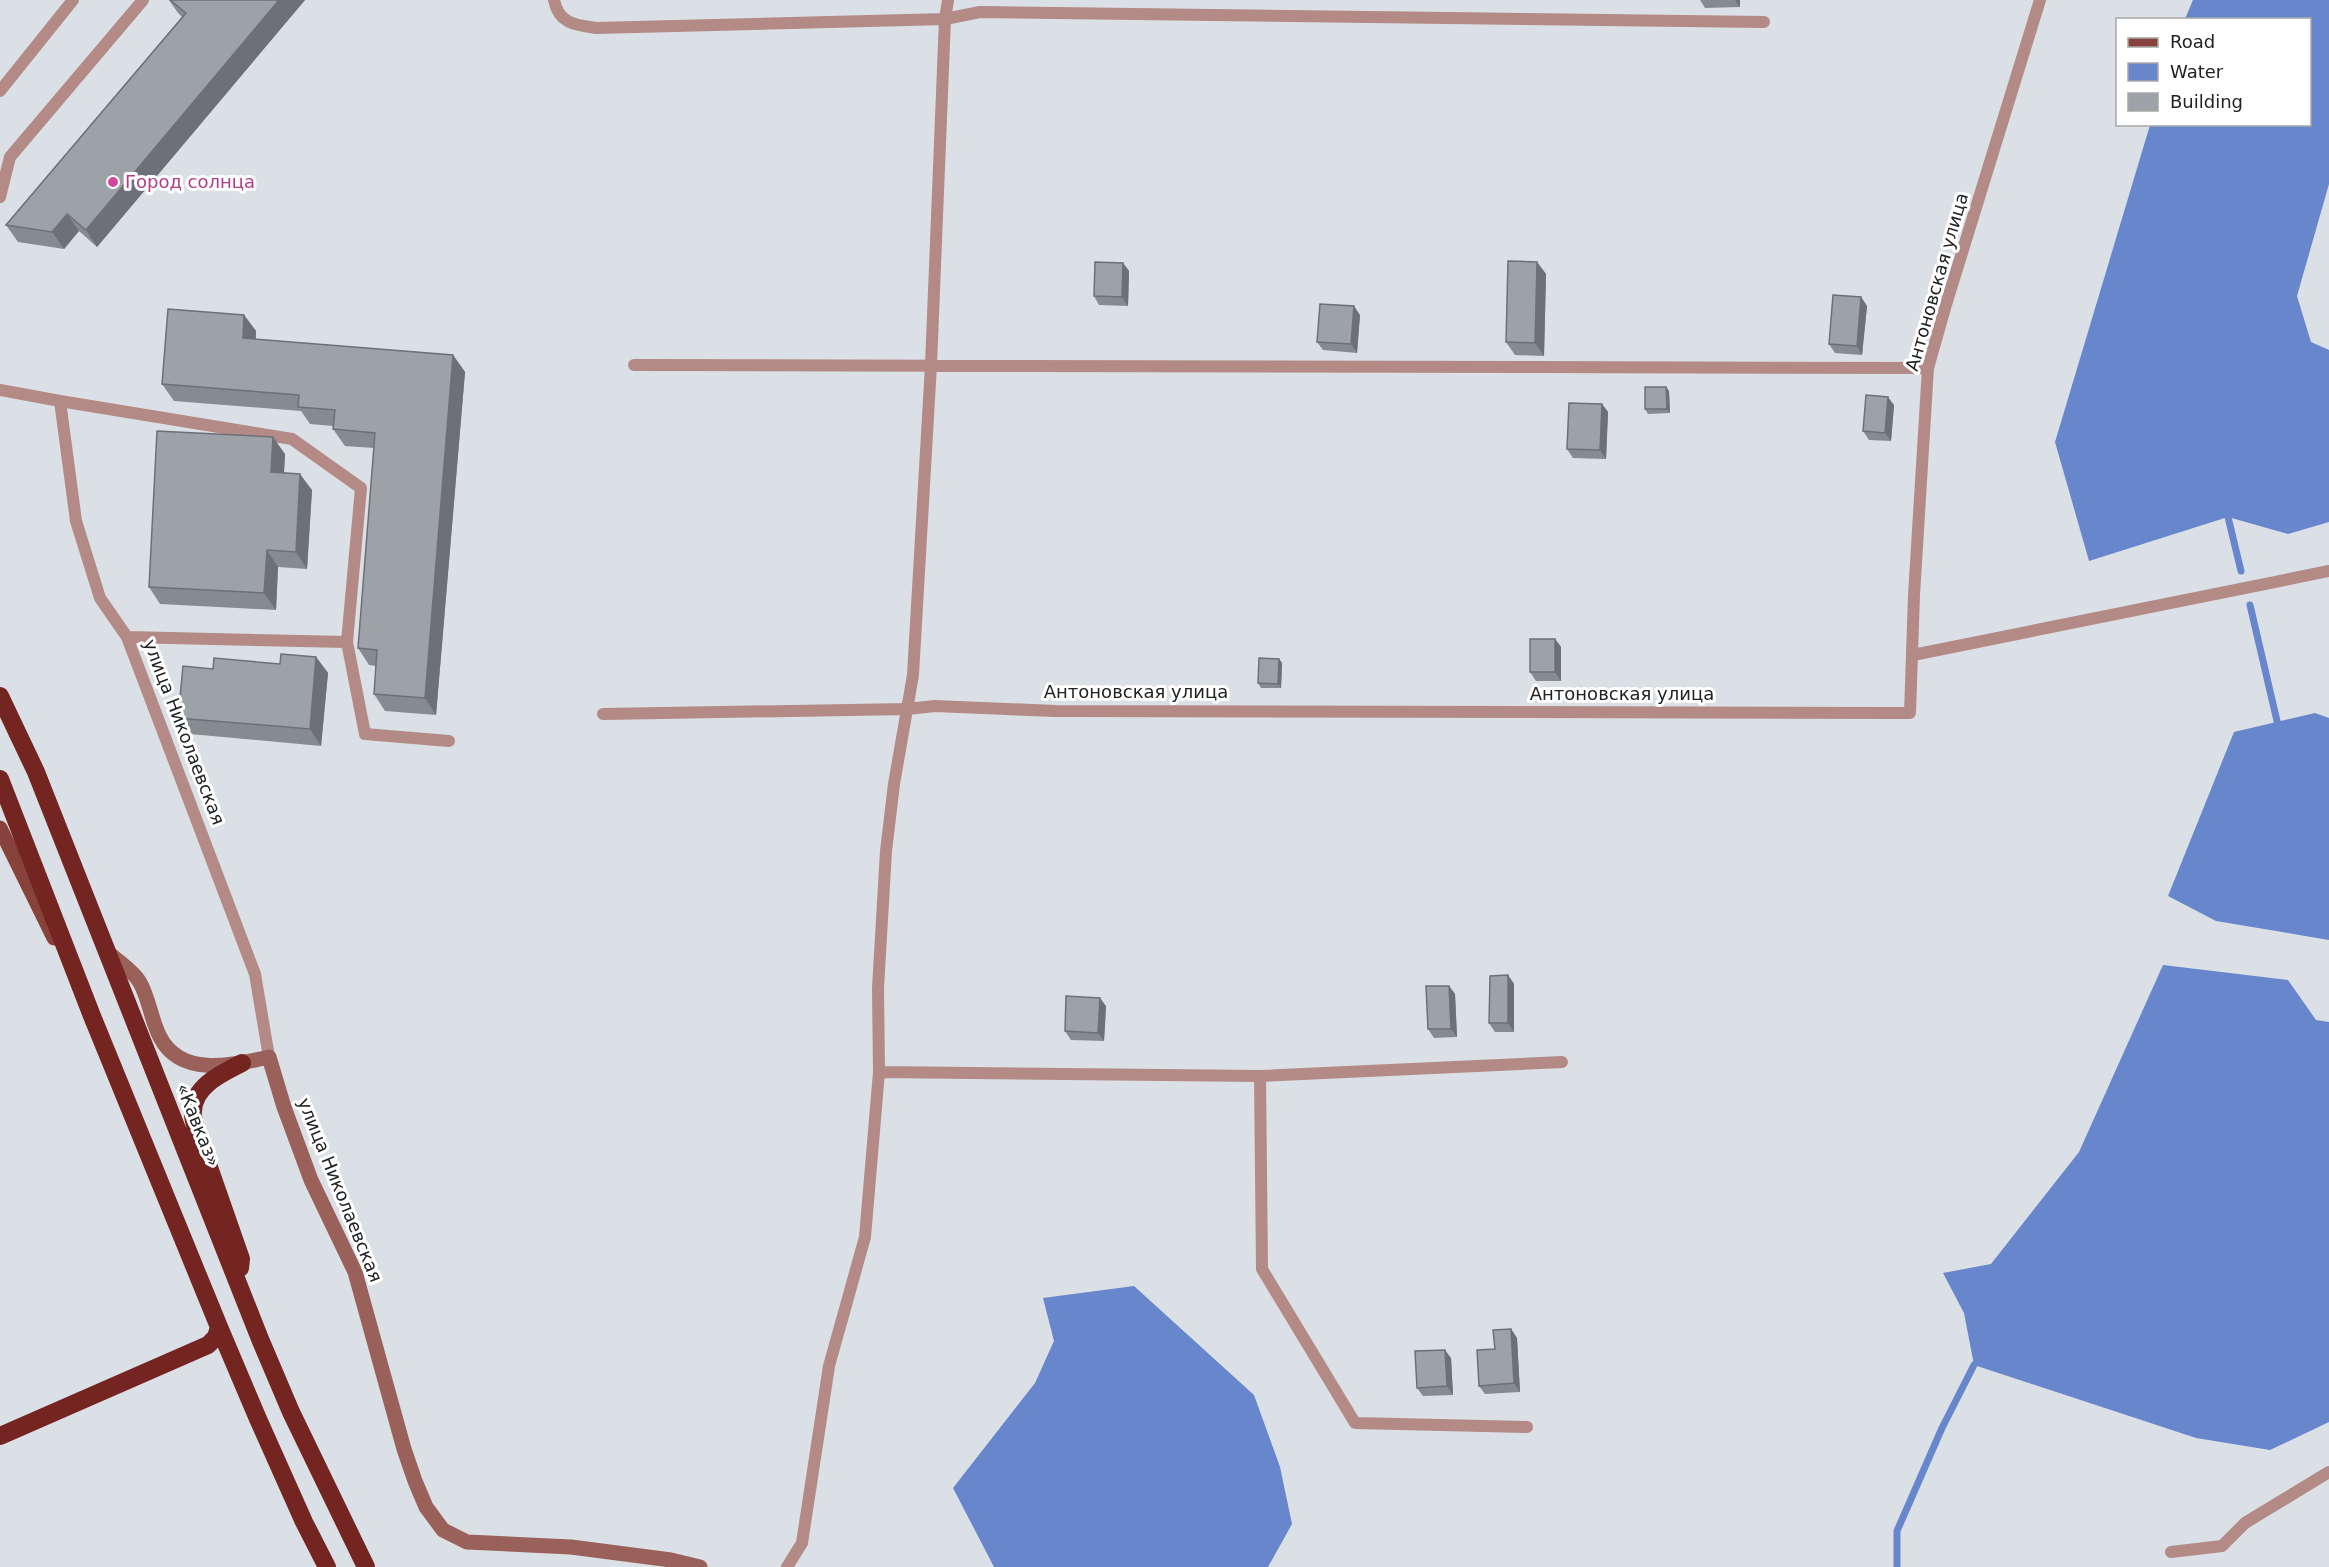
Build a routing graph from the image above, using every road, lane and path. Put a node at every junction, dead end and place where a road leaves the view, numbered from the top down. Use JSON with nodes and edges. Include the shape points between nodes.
{"nodes":[{"id":1,"x":73,"y":0,"type":"edge"},
{"id":2,"x":143,"y":0,"type":"edge"},
{"id":3,"x":555,"y":0,"type":"edge"},
{"id":4,"x":948,"y":0,"type":"edge"},
{"id":5,"x":2040,"y":0,"type":"edge"},
{"id":6,"x":945,"y":19,"type":"junction"},
{"id":7,"x":1764,"y":22,"type":"dead end"},
{"id":8,"x":0,"y":91,"type":"edge"},
{"id":9,"x":0,"y":198,"type":"edge"},
{"id":10,"x":634,"y":365,"type":"dead end"},
{"id":11,"x":931,"y":365,"type":"junction"},
{"id":12,"x":1928,"y":368,"type":"junction"},
{"id":13,"x":0,"y":390,"type":"edge"},
{"id":14,"x":60,"y":401,"type":"junction"},
{"id":15,"x":2329,"y":571,"type":"edge"},
{"id":16,"x":127,"y":637,"type":"junction"},
{"id":17,"x":347,"y":642,"type":"junction"},
{"id":18,"x":1913,"y":655,"type":"junction"},
{"id":19,"x":0,"y":696,"type":"edge"},
{"id":20,"x":907,"y":709,"type":"junction"},
{"id":21,"x":603,"y":714,"type":"dead end"},
{"id":22,"x":449,"y":741,"type":"dead end"},
{"id":23,"x":0,"y":779,"type":"edge"},
{"id":24,"x":0,"y":828,"type":"edge"},
{"id":25,"x":108,"y":952,"type":"junction"},
{"id":26,"x":92,"y":1016,"type":"junction"},
{"id":27,"x":269,"y":1057,"type":"junction"},
{"id":28,"x":1562,"y":1062,"type":"dead end"},
{"id":29,"x":242,"y":1063,"type":"junction"},
{"id":30,"x":879,"y":1072,"type":"junction"},
{"id":31,"x":1260,"y":1076,"type":"junction"},
{"id":32,"x":238,"y":1285,"type":"junction"},
{"id":33,"x":219,"y":1327,"type":"junction"},
{"id":34,"x":208,"y":1345,"type":"junction"},
{"id":35,"x":230,"y":1353,"type":"junction"},
{"id":36,"x":1527,"y":1427,"type":"dead end"},
{"id":37,"x":0,"y":1436,"type":"edge"},
{"id":38,"x":2329,"y":1472,"type":"edge"},
{"id":39,"x":2171,"y":1552,"type":"dead end"},
{"id":40,"x":327,"y":1567,"type":"edge"},
{"id":41,"x":366,"y":1567,"type":"edge"},
{"id":42,"x":700,"y":1567,"type":"edge"},
{"id":43,"x":787,"y":1567,"type":"edge"}],
"edges":[{"from":1,"to":8,"type":"lane"},
{"from":2,"to":9,"type":"lane","via":[[10,157]]},
{"from":3,"to":6,"type":"lane","via":[[560,16],[574,25],[596,28]]},
{"from":4,"to":6,"type":"lane"},
{"from":5,"to":12,"type":"lane","name":"Антоновская улица"},
{"from":6,"to":7,"type":"lane","via":[[980,12],[1053,12]]},
{"from":6,"to":11,"type":"lane"},
{"from":10,"to":11,"type":"lane"},
{"from":11,"to":12,"type":"lane"},
{"from":11,"to":20,"type":"lane","via":[[913,675]]},
{"from":12,"to":18,"type":"lane","name":"Антоновская улица"},
{"from":13,"to":14,"type":"lane"},
{"from":14,"to":16,"type":"lane","name":"улица Николаевская","via":[[76,521],[100,598]]},
{"from":14,"to":17,"type":"lane","via":[[292,439],[361,488]]},
{"from":15,"to":18,"type":"lane"},
{"from":16,"to":17,"type":"lane"},
{"from":16,"to":27,"type":"lane","name":"улица Николаевская","via":[[255,974]]},
{"from":17,"to":22,"type":"lane","via":[[365,734]]},
{"from":18,"to":20,"type":"lane","name":"Антоновская улица","via":[[1910,713],[1055,711],[935,706]]},
{"from":19,"to":25,"type":"highway","name":"«Кавказ»","via":[[36,772]]},
{"from":20,"to":21,"type":"lane","name":"Антоновская улица"},
{"from":20,"to":30,"type":"lane","via":[[886,851],[878,988]]},
{"from":23,"to":26,"type":"highway"},
{"from":24,"to":26,"type":"main road"},
{"from":25,"to":29,"type":"street","via":[[138,980],[160,1038],[171,1052],[192,1064]]},
{"from":25,"to":32,"type":"highway","name":"«Кавказ»"},
{"from":26,"to":33,"type":"highway"},
{"from":27,"to":29,"type":"street"},
{"from":27,"to":42,"type":"street","name":"улица Николаевская","via":[[311,1180],[355,1272],[415,1481],[426,1507],[443,1530],[467,1542],[571,1547]]},
{"from":28,"to":31,"type":"lane"},
{"from":29,"to":32,"type":"highway","via":[[213,1077],[199,1093],[193,1110],[196,1130],[241,1258]]},
{"from":30,"to":31,"type":"lane"},
{"from":30,"to":43,"type":"lane","via":[[866,1237],[829,1366],[802,1543]]},
{"from":31,"to":36,"type":"lane","via":[[1262,1269],[1354,1423]]},
{"from":32,"to":41,"type":"highway","name":"«Кавказ»","via":[[291,1412]]},
{"from":33,"to":34,"type":"highway"},
{"from":33,"to":35,"type":"highway"},
{"from":34,"to":35,"type":"highway","via":[[220,1346]]},
{"from":34,"to":37,"type":"highway"},
{"from":35,"to":40,"type":"highway"},
{"from":38,"to":39,"type":"lane","via":[[2245,1523],[2222,1546]]}]}
